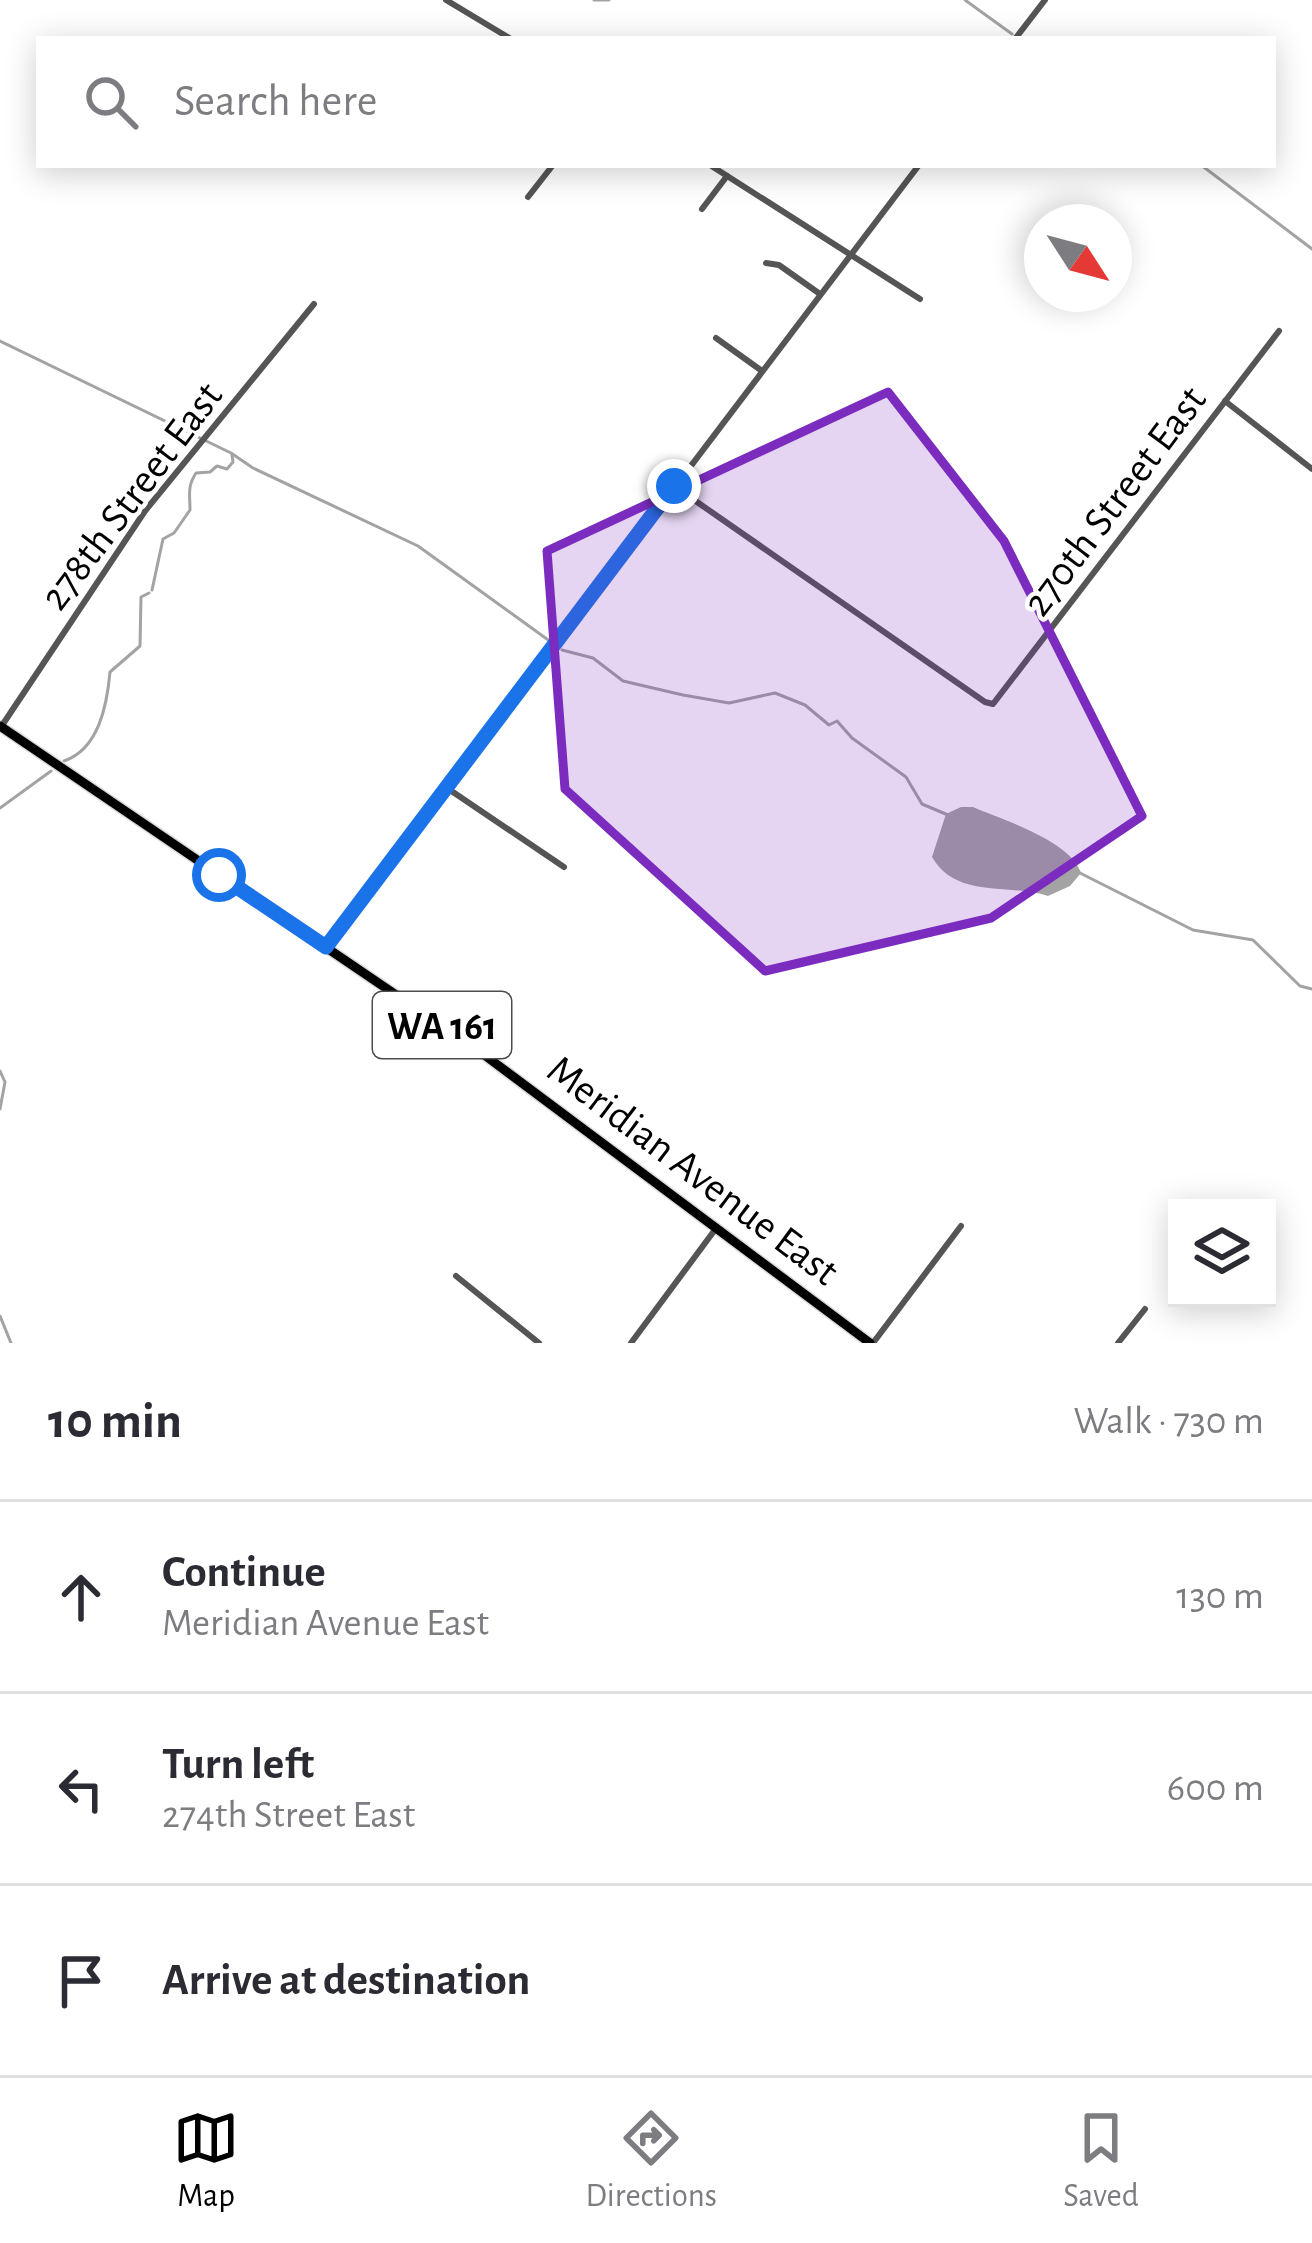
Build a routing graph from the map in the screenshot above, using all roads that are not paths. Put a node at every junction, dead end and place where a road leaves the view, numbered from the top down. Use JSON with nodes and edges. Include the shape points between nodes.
{"nodes":[{"id":1,"x":446,"y":0,"type":"edge"},
{"id":2,"x":1045,"y":0,"type":"edge"},
{"id":3,"x":507,"y":36,"type":"edge"},
{"id":4,"x":1018,"y":36,"type":"edge"},
{"id":5,"x":551,"y":168,"type":"edge"},
{"id":6,"x":715,"y":168,"type":"edge"},
{"id":7,"x":917,"y":168,"type":"edge"},
{"id":8,"x":727,"y":176,"type":"junction"},
{"id":9,"x":528,"y":197,"type":"dead end"},
{"id":10,"x":702,"y":209,"type":"dead end"},
{"id":11,"x":850,"y":255,"type":"junction"},
{"id":12,"x":766,"y":263,"type":"dead end"},
{"id":13,"x":820,"y":294,"type":"junction"},
{"id":14,"x":920,"y":299,"type":"dead end"},
{"id":15,"x":314,"y":304,"type":"dead end"},
{"id":16,"x":1279,"y":331,"type":"dead end"},
{"id":17,"x":716,"y":338,"type":"dead end"},
{"id":18,"x":762,"y":371,"type":"junction"},
{"id":19,"x":1225,"y":401,"type":"junction"},
{"id":20,"x":1312,"y":469,"type":"edge"},
{"id":21,"x":674,"y":486,"type":"junction"},
{"id":22,"x":1,"y":726,"type":"edge"},
{"id":23,"x":447,"y":788,"type":"junction"},
{"id":24,"x":563,"y":867,"type":"dead end"},
{"id":25,"x":326,"y":947,"type":"junction"},
{"id":26,"x":961,"y":1226,"type":"dead end"},
{"id":27,"x":717,"y":1227,"type":"junction"},
{"id":28,"x":456,"y":1276,"type":"dead end"},
{"id":29,"x":1145,"y":1310,"type":"dead end"},
{"id":30,"x":539,"y":1343,"type":"edge"},
{"id":31,"x":631,"y":1343,"type":"edge"},
{"id":32,"x":871,"y":1343,"type":"edge"},
{"id":33,"x":1118,"y":1343,"type":"edge"}],
"edges":[{"from":1,"to":3,"type":"street"},
{"from":2,"to":4,"type":"street"},
{"from":5,"to":9,"type":"street"},
{"from":6,"to":8,"type":"street"},
{"from":7,"to":11,"type":"street"},
{"from":8,"to":10,"type":"street"},
{"from":8,"to":11,"type":"street"},
{"from":11,"to":13,"type":"street"},
{"from":11,"to":14,"type":"street"},
{"from":12,"to":13,"type":"street"},
{"from":13,"to":18,"type":"street"},
{"from":15,"to":22,"type":"street","name":"278th Street East","via":[[145,511]]},
{"from":16,"to":19,"type":"street","name":"270th Street East"},
{"from":17,"to":18,"type":"street"},
{"from":18,"to":21,"type":"street"},
{"from":19,"to":20,"type":"street"},
{"from":19,"to":21,"type":"street","name":"270th Street East","via":[[993,704]]},
{"from":21,"to":23,"type":"street"},
{"from":22,"to":25,"type":"main road","name":"Meridian Avenue East","number":"WA 161"},
{"from":23,"to":24,"type":"street"},
{"from":23,"to":25,"type":"street"},
{"from":25,"to":27,"type":"main road","name":"Meridian Avenue East","number":"WA 161"},
{"from":26,"to":32,"type":"street"},
{"from":27,"to":31,"type":"street"},
{"from":27,"to":32,"type":"main road","name":"Meridian Avenue East","number":"WA 161"},
{"from":28,"to":30,"type":"street"},
{"from":29,"to":33,"type":"street"}]}
